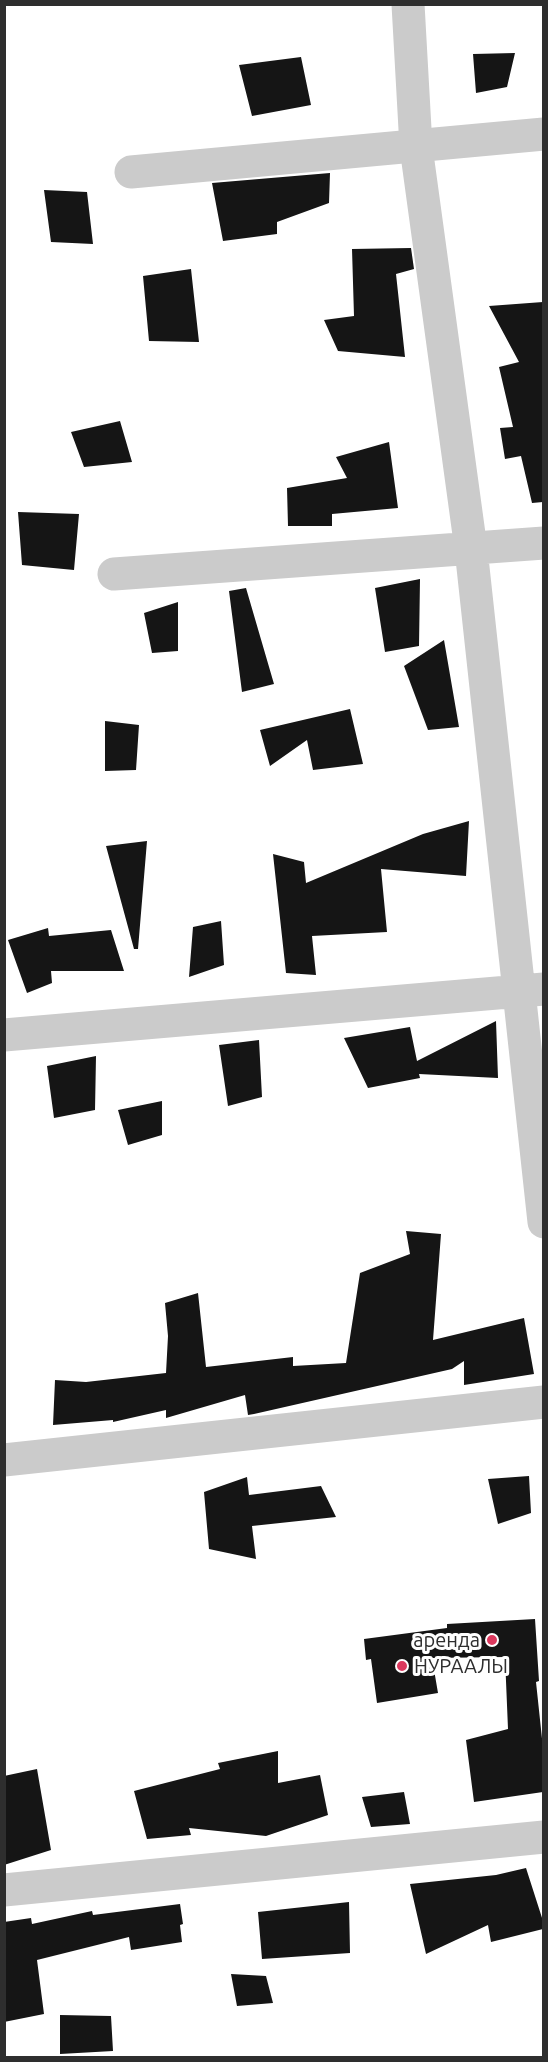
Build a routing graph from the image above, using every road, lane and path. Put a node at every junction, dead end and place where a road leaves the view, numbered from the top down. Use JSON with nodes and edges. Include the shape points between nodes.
{"nodes":[{"id":1,"x":408,"y":4,"type":"edge"},
{"id":2,"x":543,"y":134,"type":"edge"},
{"id":3,"x":417,"y":147,"type":"junction"},
{"id":4,"x":131,"y":172,"type":"dead end"},
{"id":5,"x":543,"y":543,"type":"edge"},
{"id":6,"x":471,"y":549,"type":"junction"},
{"id":7,"x":114,"y":574,"type":"dead end"},
{"id":8,"x":530,"y":990,"type":"edge"},
{"id":9,"x":4,"y":1035,"type":"edge"},
{"id":10,"x":543,"y":1222,"type":"edge"},
{"id":11,"x":543,"y":1402,"type":"edge"},
{"id":12,"x":4,"y":1460,"type":"edge"},
{"id":13,"x":543,"y":1837,"type":"edge"},
{"id":14,"x":4,"y":1890,"type":"edge"}],
"edges":[{"from":1,"to":3,"type":"street"},
{"from":2,"to":3,"type":"street"},
{"from":3,"to":4,"type":"street"},
{"from":3,"to":6,"type":"street"},
{"from":5,"to":6,"type":"street"},
{"from":6,"to":7,"type":"street"},
{"from":6,"to":8,"type":"street"},
{"from":8,"to":9,"type":"street"},
{"from":8,"to":10,"type":"street"},
{"from":11,"to":12,"type":"street"},
{"from":13,"to":14,"type":"street"}]}
